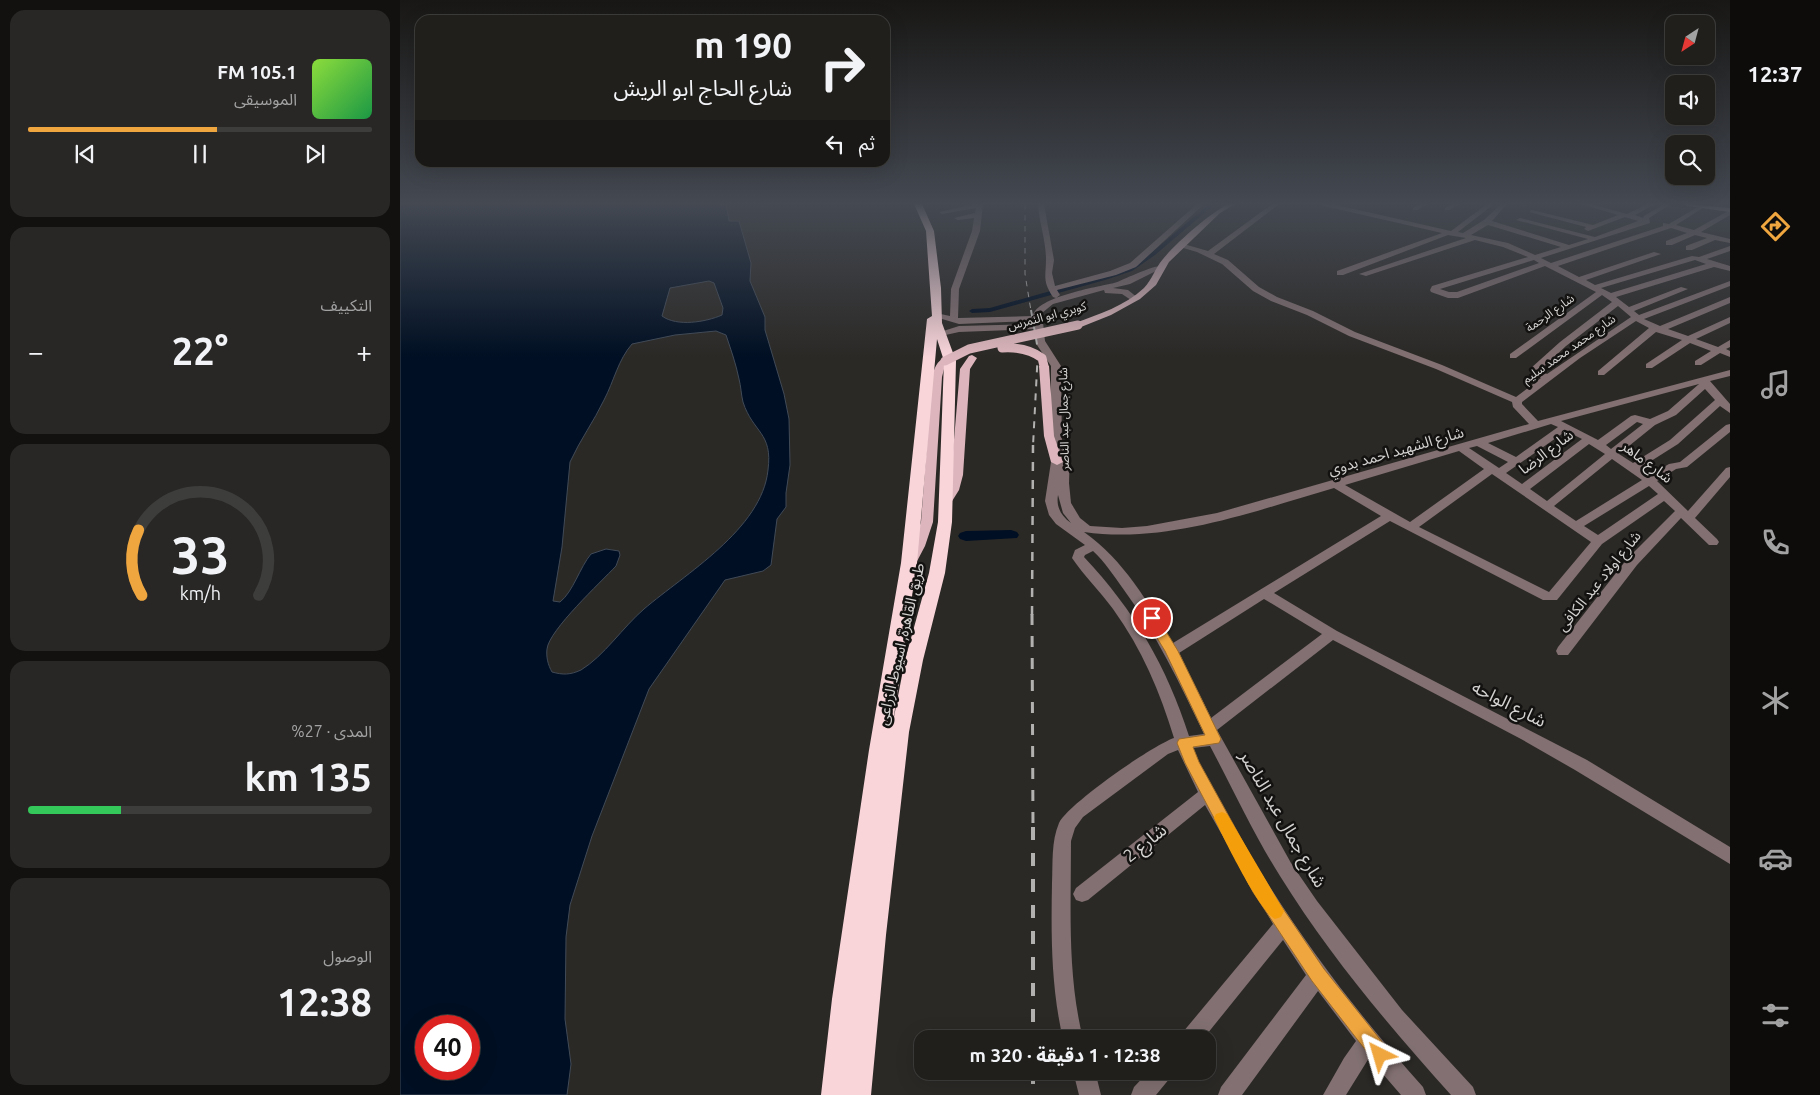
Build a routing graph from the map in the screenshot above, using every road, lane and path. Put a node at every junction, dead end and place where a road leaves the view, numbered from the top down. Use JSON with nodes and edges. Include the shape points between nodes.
{"nodes":[{"id":1,"x":928,"y":255,"type":"edge"},
{"id":2,"x":932,"y":255,"type":"edge"},
{"id":3,"x":969,"y":255,"type":"edge"},
{"id":4,"x":1049,"y":255,"type":"edge"},
{"id":5,"x":1144,"y":255,"type":"edge"},
{"id":6,"x":1171,"y":255,"type":"edge"},
{"id":7,"x":1178,"y":255,"type":"edge"},
{"id":8,"x":1210,"y":255,"type":"edge"},
{"id":9,"x":1389,"y":255,"type":"edge"},
{"id":10,"x":1421,"y":255,"type":"edge"},
{"id":11,"x":1528,"y":255,"type":"edge"},
{"id":12,"x":1540,"y":255,"type":"edge"},
{"id":13,"x":1580,"y":255,"type":"edge"},
{"id":14,"x":1654,"y":255,"type":"edge"},
{"id":15,"x":1704,"y":255,"type":"edge"},
{"id":16,"x":1533,"y":257,"type":"junction"},
{"id":17,"x":1697,"y":259,"type":"junction"},
{"id":18,"x":1549,"y":264,"type":"junction"},
{"id":19,"x":1714,"y":264,"type":"junction"},
{"id":20,"x":1160,"y":267,"type":"junction"},
{"id":21,"x":1730,"y":268,"type":"edge"},
{"id":22,"x":1340,"y":273,"type":"dead end"},
{"id":23,"x":1363,"y":274,"type":"dead end"},
{"id":24,"x":1579,"y":280,"type":"junction"},
{"id":25,"x":1730,"y":283,"type":"edge"},
{"id":26,"x":1684,"y":289,"type":"dead end"},
{"id":27,"x":1602,"y":292,"type":"junction"},
{"id":28,"x":1056,"y":294,"type":"junction"},
{"id":29,"x":1134,"y":298,"type":"junction"},
{"id":30,"x":1730,"y":300,"type":"edge"},
{"id":31,"x":1618,"y":302,"type":"junction"},
{"id":32,"x":1635,"y":315,"type":"junction"},
{"id":33,"x":1730,"y":320,"type":"edge"},
{"id":34,"x":1038,"y":322,"type":"junction"},
{"id":35,"x":1080,"y":326,"type":"junction"},
{"id":36,"x":950,"y":328,"type":"junction"},
{"id":37,"x":1657,"y":329,"type":"junction"},
{"id":38,"x":1688,"y":340,"type":"junction"},
{"id":39,"x":1730,"y":343,"type":"edge"},
{"id":40,"x":997,"y":348,"type":"junction"},
{"id":41,"x":1717,"y":350,"type":"junction"},
{"id":42,"x":1730,"y":354,"type":"edge"},
{"id":43,"x":1513,"y":356,"type":"dead end"},
{"id":44,"x":1698,"y":363,"type":"dead end"},
{"id":45,"x":1649,"y":366,"type":"dead end"},
{"id":46,"x":1601,"y":373,"type":"dead end"},
{"id":47,"x":1730,"y":373,"type":"edge"},
{"id":48,"x":1548,"y":378,"type":"junction"},
{"id":49,"x":1704,"y":382,"type":"junction"},
{"id":50,"x":1730,"y":391,"type":"edge"},
{"id":51,"x":1718,"y":396,"type":"junction"},
{"id":52,"x":1517,"y":401,"type":"junction"},
{"id":53,"x":1730,"y":410,"type":"edge"},
{"id":54,"x":1553,"y":421,"type":"junction"},
{"id":55,"x":1651,"y":423,"type":"junction"},
{"id":56,"x":1536,"y":426,"type":"junction"},
{"id":57,"x":1565,"y":427,"type":"junction"},
{"id":58,"x":1730,"y":427,"type":"edge"},
{"id":59,"x":1589,"y":439,"type":"junction"},
{"id":60,"x":1478,"y":442,"type":"junction"},
{"id":61,"x":1599,"y":446,"type":"junction"},
{"id":62,"x":1460,"y":448,"type":"junction"},
{"id":63,"x":1612,"y":454,"type":"junction"},
{"id":64,"x":1516,"y":461,"type":"junction"},
{"id":65,"x":1057,"y":462,"type":"junction"},
{"id":66,"x":1633,"y":468,"type":"junction"},
{"id":67,"x":1730,"y":470,"type":"edge"},
{"id":68,"x":1494,"y":471,"type":"junction"},
{"id":69,"x":1650,"y":480,"type":"junction"},
{"id":70,"x":1336,"y":485,"type":"junction"},
{"id":71,"x":1522,"y":490,"type":"junction"},
{"id":72,"x":1666,"y":494,"type":"junction"},
{"id":73,"x":945,"y":504,"type":"junction"},
{"id":74,"x":1547,"y":506,"type":"junction"},
{"id":75,"x":1685,"y":514,"type":"junction"},
{"id":76,"x":1389,"y":516,"type":"junction"},
{"id":77,"x":1576,"y":526,"type":"junction"},
{"id":78,"x":1410,"y":527,"type":"junction"},
{"id":79,"x":1122,"y":533,"type":"junction"},
{"id":80,"x":1598,"y":541,"type":"junction"},
{"id":81,"x":1094,"y":542,"type":"junction"},
{"id":82,"x":1713,"y":542,"type":"dead end"},
{"id":83,"x":909,"y":563,"type":"junction"},
{"id":84,"x":1266,"y":594,"type":"junction"},
{"id":85,"x":1140,"y":602,"type":"junction"},
{"id":86,"x":1119,"y":609,"type":"junction"},
{"id":87,"x":1332,"y":634,"type":"junction"},
{"id":88,"x":1171,"y":651,"type":"junction"},
{"id":89,"x":1563,"y":651,"type":"dead end"},
{"id":90,"x":1212,"y":734,"type":"junction"},
{"id":91,"x":1184,"y":743,"type":"junction"},
{"id":92,"x":1208,"y":793,"type":"junction"},
{"id":93,"x":1730,"y":856,"type":"edge"},
{"id":94,"x":1082,"y":894,"type":"dead end"},
{"id":95,"x":1284,"y":925,"type":"junction"},
{"id":96,"x":1318,"y":975,"type":"junction"},
{"id":97,"x":1071,"y":1030,"type":"edge"},
{"id":98,"x":1197,"y":1030,"type":"edge"},
{"id":99,"x":1369,"y":1041,"type":"junction"},
{"id":100,"x":1086,"y":1080,"type":"edge"},
{"id":101,"x":1155,"y":1080,"type":"edge"},
{"id":102,"x":834,"y":1095,"type":"edge"},
{"id":103,"x":858,"y":1095,"type":"edge"},
{"id":104,"x":1090,"y":1095,"type":"edge"},
{"id":105,"x":1142,"y":1095,"type":"edge"},
{"id":106,"x":1229,"y":1095,"type":"edge"},
{"id":107,"x":1334,"y":1095,"type":"edge"},
{"id":108,"x":1415,"y":1095,"type":"edge"},
{"id":109,"x":1465,"y":1095,"type":"edge"}],
"edges":[{"from":1,"to":83,"type":"highway","name":"طريق القاهرة, اسيوط الزراعى","via":[[933,330]]},
{"from":2,"to":36,"type":"highway","name":"طريق القاهرة, اسيوط الزراعى","via":[[936,316]]},
{"from":3,"to":36,"type":"street","via":[[955,289]]},
{"from":4,"to":28,"type":"street","via":[[1047,268]]},
{"from":5,"to":28,"type":"street","via":[[1133,265]]},
{"from":6,"to":20,"type":"main road","name":"كوبري ابو النمرس"},
{"from":7,"to":35,"type":"main road","name":"كوبري ابو النمرس","via":[[1152,292],[1120,312]]},
{"from":8,"to":52,"type":"street","via":[[1225,262],[1256,289],[1274,299]]},
{"from":9,"to":22,"type":"street"},
{"from":10,"to":23,"type":"street"},
{"from":11,"to":16,"type":"street"},
{"from":12,"to":16,"type":"street"},
{"from":13,"to":18,"type":"street"},
{"from":14,"to":24,"type":"street"},
{"from":15,"to":17,"type":"street"},
{"from":16,"to":18,"type":"street"},
{"from":16,"to":18,"type":"street","via":[[1434,290],[1458,295]]},
{"from":17,"to":19,"type":"street"},
{"from":17,"to":27,"type":"street"},
{"from":18,"to":24,"type":"street"},
{"from":19,"to":21,"type":"street"},
{"from":19,"to":27,"type":"street"},
{"from":20,"to":28,"type":"street","via":[[1127,282]]},
{"from":20,"to":29,"type":"main road","name":"كوبري ابو النمرس","via":[[1152,284]]},
{"from":24,"to":27,"type":"street"},
{"from":25,"to":32,"type":"street"},
{"from":26,"to":32,"type":"street"},
{"from":27,"to":31,"type":"street"},
{"from":27,"to":43,"type":"street","name":"شارع الرحمة"},
{"from":28,"to":34,"type":"street","via":[[1040,308]]},
{"from":29,"to":35,"type":"main road","name":"كوبري ابو النمرس"},
{"from":29,"to":81,"type":"street","name":"شارع جمال عبد الناصر","via":[[1124,292],[1107,291],[1057,302],[1045,311],[1046,338],[1064,368],[1064,505],[1072,519]]},
{"from":30,"to":37,"type":"street"},
{"from":31,"to":32,"type":"street"},
{"from":31,"to":48,"type":"street","via":[[1534,370]]},
{"from":32,"to":37,"type":"street"},
{"from":32,"to":48,"type":"street","name":"شارع محمد محمد سليم"},
{"from":33,"to":38,"type":"street"},
{"from":34,"to":36,"type":"street"},
{"from":34,"to":65,"type":"street","name":"شارع جمال عبد الناصر","via":[[1042,345],[1055,363]]},
{"from":35,"to":40,"type":"main road","name":"كوبري ابو النمرس","bridge":true,"via":[[1042,339]]},
{"from":35,"to":83,"type":"main road","name":"كوبري ابو النمرس","bridge":true,"via":[[969,349],[945,360],[939,368],[927,522]]},
{"from":36,"to":73,"type":"highway","name":"طريق القاهرة, اسيوط الزراعى"},
{"from":37,"to":38,"type":"street"},
{"from":37,"to":46,"type":"street"},
{"from":38,"to":41,"type":"street"},
{"from":38,"to":45,"type":"street"},
{"from":39,"to":41,"type":"street"},
{"from":40,"to":65,"type":"main road","bridge":true,"via":[[1018,348],[1042,358],[1049,436]]},
{"from":40,"to":73,"type":"main road","name":"كوبري ابو النمرس","via":[[972,358],[965,369],[957,475]]},
{"from":41,"to":42,"type":"street"},
{"from":41,"to":44,"type":"street"},
{"from":47,"to":49,"type":"street","name":"شارع الشهيد احمد بدوي"},
{"from":48,"to":52,"type":"street","name":"شارع محمد محمد سليم"},
{"from":49,"to":51,"type":"street"},
{"from":49,"to":54,"type":"street","name":"شارع الشهيد احمد بدوي"},
{"from":49,"to":55,"type":"street","via":[[1667,416]]},
{"from":50,"to":51,"type":"street"},
{"from":51,"to":53,"type":"street"},
{"from":51,"to":66,"type":"street","via":[[1674,442]]},
{"from":52,"to":56,"type":"street","name":"شارع محمد محمد سليم"},
{"from":54,"to":56,"type":"street","name":"شارع الشهيد احمد بدوي"},
{"from":54,"to":57,"type":"street","name":"شارع ماهر"},
{"from":55,"to":61,"type":"street","via":[[1635,418]]},
{"from":55,"to":63,"type":"street"},
{"from":56,"to":60,"type":"street","name":"شارع الشهيد احمد بدوي"},
{"from":57,"to":59,"type":"street","name":"شارع ماهر"},
{"from":57,"to":64,"type":"street"},
{"from":58,"to":69,"type":"street","via":[[1683,464],[1673,466]]},
{"from":59,"to":61,"type":"street","name":"شارع ماهر"},
{"from":59,"to":71,"type":"street","name":"شارع الرضا"},
{"from":60,"to":62,"type":"street","name":"شارع الشهيد احمد بدوي"},
{"from":60,"to":64,"type":"street"},
{"from":61,"to":63,"type":"street","name":"شارع ماهر"},
{"from":62,"to":68,"type":"street"},
{"from":62,"to":70,"type":"street","name":"شارع الشهيد احمد بدوي"},
{"from":63,"to":66,"type":"street","name":"شارع ماهر"},
{"from":63,"to":74,"type":"street"},
{"from":64,"to":68,"type":"street"},
{"from":65,"to":81,"type":"street","name":"شارع جمال عبد الناصر","via":[[1052,508],[1066,526]]},
{"from":66,"to":69,"type":"street","name":"شارع ماهر"},
{"from":67,"to":75,"type":"street","name":"شارع اولاد عبد الكافى"},
{"from":68,"to":71,"type":"street"},
{"from":68,"to":78,"type":"street"},
{"from":69,"to":72,"type":"street","name":"شارع ماهر"},
{"from":69,"to":77,"type":"street"},
{"from":70,"to":76,"type":"street"},
{"from":70,"to":79,"type":"street","name":"شارع الشهيد احمد بدوي","via":[[1191,524]]},
{"from":71,"to":74,"type":"street"},
{"from":72,"to":75,"type":"street","name":"شارع ماهر"},
{"from":72,"to":80,"type":"street"},
{"from":73,"to":103,"type":"highway","name":"طريق القاهرة, اسيوط الزراعى","via":[[937,573],[914,660],[900,732]]},
{"from":74,"to":77,"type":"street"},
{"from":75,"to":82,"type":"street","name":"شارع ماهر"},
{"from":75,"to":89,"type":"street","name":"شارع اولاد عبد الكافى","via":[[1632,562]]},
{"from":76,"to":78,"type":"street"},
{"from":76,"to":84,"type":"street"},
{"from":77,"to":80,"type":"street"},
{"from":78,"to":80,"type":"street","via":[[1548,597]]},
{"from":79,"to":81,"type":"street","name":"شارع الشهيد احمد بدوي"},
{"from":79,"to":81,"type":"street","via":[[1111,541]]},
{"from":81,"to":85,"type":"street","name":"شارع جمال عبد الناصر"},
{"from":81,"to":86,"type":"street","via":[[1077,557]]},
{"from":83,"to":102,"type":"highway","name":"طريق القاهرة, اسيوط الزراعى","via":[[877,760]]},
{"from":84,"to":87,"type":"street","name":"شارع الواحه"},
{"from":84,"to":88,"type":"street"},
{"from":85,"to":86,"type":"street"},
{"from":85,"to":88,"type":"street","name":"شارع جمال عبد الناصر"},
{"from":86,"to":91,"type":"street","via":[[1155,666]]},
{"from":87,"to":90,"type":"street"},
{"from":87,"to":93,"type":"street","name":"شارع الواحه","via":[[1581,765]]},
{"from":88,"to":90,"type":"street","name":"شارع جمال عبد الناصر"},
{"from":90,"to":91,"type":"street"},
{"from":90,"to":109,"type":"street","name":"شارع جمال عبد الناصر","via":[[1285,869],[1310,907],[1395,1017]]},
{"from":91,"to":92,"type":"street"},
{"from":91,"to":97,"type":"street","via":[[1162,750],[1090,801],[1067,826],[1062,841],[1061,973]]},
{"from":92,"to":94,"type":"street","name":"شارع 2"},
{"from":92,"to":95,"type":"street","via":[[1259,887]]},
{"from":95,"to":96,"type":"street"},
{"from":95,"to":98,"type":"street"},
{"from":96,"to":99,"type":"street"},
{"from":96,"to":106,"type":"street"},
{"from":99,"to":107,"type":"street"},
{"from":99,"to":108,"type":"street"},
{"from":100,"to":104,"type":"street"},
{"from":101,"to":105,"type":"street"}]}
